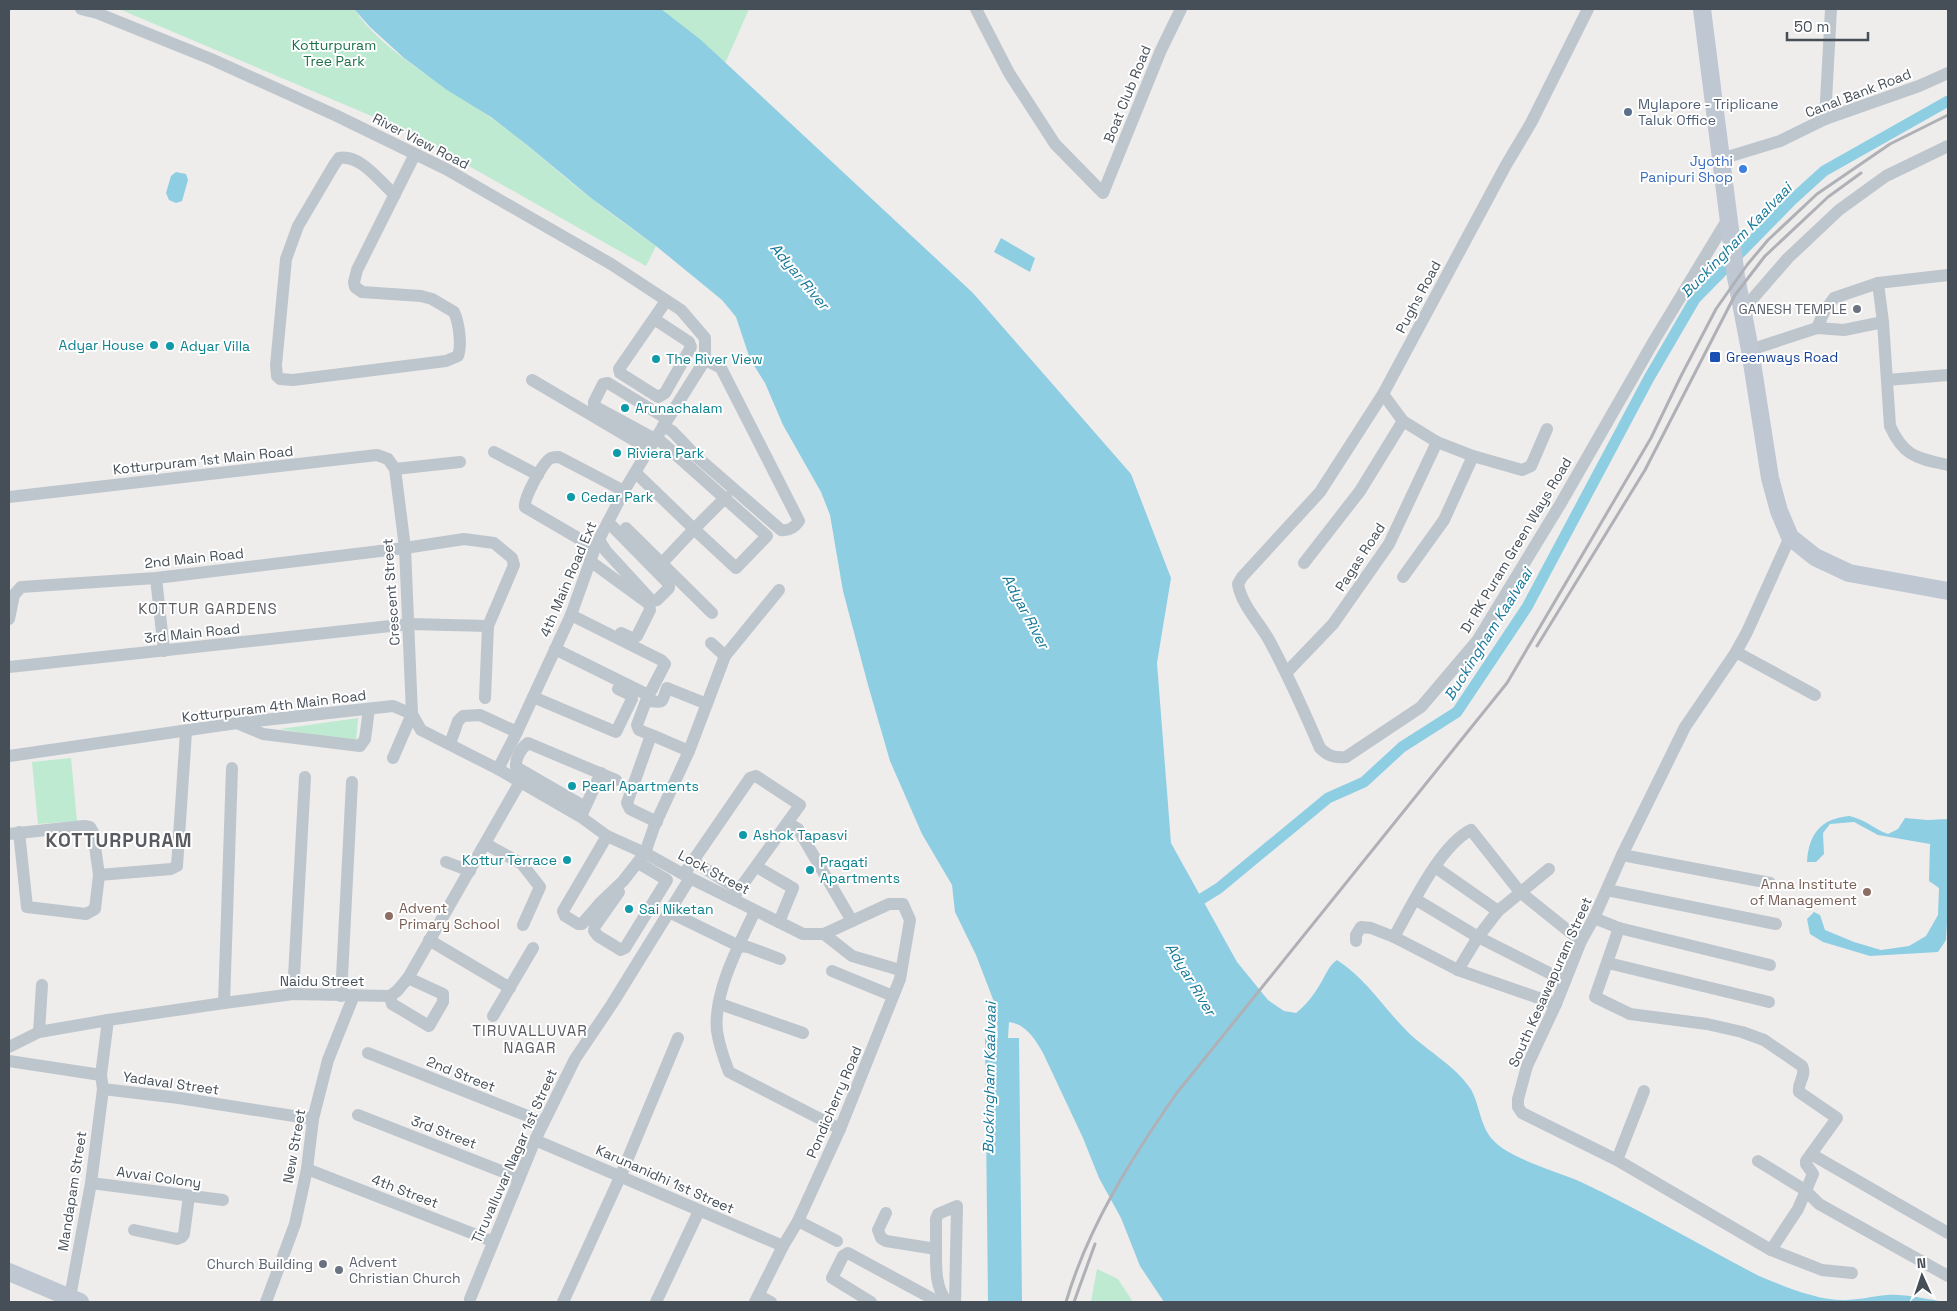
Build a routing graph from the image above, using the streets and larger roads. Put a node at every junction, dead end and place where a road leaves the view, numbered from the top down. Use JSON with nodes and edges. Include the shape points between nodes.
{"nodes":[{"id":1,"x":81,"y":9,"type":"edge"},
{"id":2,"x":976,"y":9,"type":"edge"},
{"id":3,"x":1182,"y":9,"type":"edge"},
{"id":4,"x":1588,"y":9,"type":"edge"},
{"id":5,"x":1702,"y":9,"type":"edge"},
{"id":6,"x":1831,"y":9,"type":"edge"},
{"id":7,"x":1948,"y":73,"type":"edge"},
{"id":8,"x":1825,"y":119,"type":"junction"},
{"id":9,"x":1948,"y":146,"type":"edge"},
{"id":10,"x":415,"y":154,"type":"junction"},
{"id":11,"x":1721,"y":159,"type":"junction"},
{"id":12,"x":395,"y":196,"type":"junction"},
{"id":13,"x":1731,"y":226,"type":"junction"},
{"id":14,"x":1948,"y":275,"type":"edge"},
{"id":15,"x":1878,"y":283,"type":"junction"},
{"id":16,"x":666,"y":301,"type":"junction"},
{"id":17,"x":1742,"y":311,"type":"junction"},
{"id":18,"x":654,"y":319,"type":"junction"},
{"id":19,"x":1883,"y":322,"type":"junction"},
{"id":20,"x":1817,"y":328,"type":"junction"},
{"id":21,"x":1750,"y":350,"type":"junction"},
{"id":22,"x":706,"y":358,"type":"junction"},
{"id":23,"x":1948,"y":374,"type":"edge"},
{"id":24,"x":532,"y":380,"type":"dead end"},
{"id":25,"x":1887,"y":380,"type":"junction"},
{"id":26,"x":1383,"y":394,"type":"junction"},
{"id":27,"x":1403,"y":420,"type":"junction"},
{"id":28,"x":1547,"y":429,"type":"dead end"},
{"id":29,"x":658,"y":434,"type":"junction"},
{"id":30,"x":1437,"y":442,"type":"junction"},
{"id":31,"x":494,"y":452,"type":"dead end"},
{"id":32,"x":1473,"y":456,"type":"junction"},
{"id":33,"x":460,"y":462,"type":"dead end"},
{"id":34,"x":1948,"y":465,"type":"edge"},
{"id":35,"x":395,"y":468,"type":"junction"},
{"id":36,"x":636,"y":473,"type":"junction"},
{"id":37,"x":538,"y":476,"type":"junction"},
{"id":38,"x":624,"y":490,"type":"junction"},
{"id":39,"x":9,"y":496,"type":"edge"},
{"id":40,"x":726,"y":497,"type":"junction"},
{"id":41,"x":611,"y":518,"type":"junction"},
{"id":42,"x":694,"y":529,"type":"junction"},
{"id":43,"x":1790,"y":537,"type":"junction"},
{"id":44,"x":598,"y":542,"type":"junction"},
{"id":45,"x":404,"y":548,"type":"junction"},
{"id":46,"x":590,"y":561,"type":"junction"},
{"id":47,"x":1304,"y":562,"type":"dead end"},
{"id":48,"x":662,"y":563,"type":"junction"},
{"id":49,"x":1242,"y":576,"type":"joint"},
{"id":50,"x":1403,"y":577,"type":"dead end"},
{"id":51,"x":156,"y":578,"type":"junction"},
{"id":52,"x":780,"y":590,"type":"dead end"},
{"id":53,"x":1948,"y":591,"type":"edge"},
{"id":54,"x":572,"y":612,"type":"junction"},
{"id":55,"x":712,"y":613,"type":"dead end"},
{"id":56,"x":9,"y":619,"type":"edge"},
{"id":57,"x":409,"y":624,"type":"junction"},
{"id":58,"x":488,"y":626,"type":"junction"},
{"id":59,"x":711,"y":643,"type":"dead end"},
{"id":60,"x":164,"y":651,"type":"junction"},
{"id":61,"x":553,"y":652,"type":"junction"},
{"id":62,"x":1736,"y":652,"type":"junction"},
{"id":63,"x":725,"y":656,"type":"junction"},
{"id":64,"x":9,"y":667,"type":"edge"},
{"id":65,"x":1286,"y":673,"type":"junction"},
{"id":66,"x":1816,"y":696,"type":"dead end"},
{"id":67,"x":533,"y":697,"type":"junction"},
{"id":68,"x":485,"y":698,"type":"dead end"},
{"id":69,"x":707,"y":704,"type":"junction"},
{"id":70,"x":369,"y":709,"type":"junction"},
{"id":71,"x":412,"y":714,"type":"junction"},
{"id":72,"x":237,"y":723,"type":"junction"},
{"id":73,"x":186,"y":732,"type":"junction"},
{"id":74,"x":517,"y":732,"type":"junction"},
{"id":75,"x":654,"y":736,"type":"junction"},
{"id":76,"x":448,"y":743,"type":"junction"},
{"id":77,"x":689,"y":750,"type":"junction"},
{"id":78,"x":9,"y":756,"type":"edge"},
{"id":79,"x":393,"y":758,"type":"dead end"},
{"id":80,"x":232,"y":768,"type":"dead end"},
{"id":81,"x":498,"y":769,"type":"junction"},
{"id":82,"x":601,"y":773,"type":"junction"},
{"id":83,"x":305,"y":777,"type":"dead end"},
{"id":84,"x":616,"y":780,"type":"dead end"},
{"id":85,"x":352,"y":782,"type":"dead end"},
{"id":86,"x":520,"y":782,"type":"junction"},
{"id":87,"x":583,"y":812,"type":"junction"},
{"id":88,"x":657,"y":822,"type":"junction"},
{"id":89,"x":14,"y":833,"type":"edge"},
{"id":90,"x":607,"y":836,"type":"junction"},
{"id":91,"x":486,"y":844,"type":"junction"},
{"id":92,"x":1622,"y":855,"type":"junction"},
{"id":93,"x":644,"y":857,"type":"junction"},
{"id":94,"x":694,"y":861,"type":"junction"},
{"id":95,"x":446,"y":862,"type":"dead end"},
{"id":96,"x":1436,"y":866,"type":"junction"},
{"id":97,"x":1549,"y":868,"type":"dead end"},
{"id":98,"x":762,"y":870,"type":"junction"},
{"id":99,"x":470,"y":871,"type":"junction"},
{"id":100,"x":99,"y":875,"type":"junction"},
{"id":101,"x":685,"y":875,"type":"junction"},
{"id":102,"x":667,"y":880,"type":"junction"},
{"id":103,"x":1770,"y":882,"type":"dead end"},
{"id":104,"x":1607,"y":890,"type":"junction"},
{"id":105,"x":1520,"y":892,"type":"junction"},
{"id":106,"x":738,"y":897,"type":"junction"},
{"id":107,"x":1416,"y":900,"type":"junction"},
{"id":108,"x":903,"y":904,"type":"joint"},
{"id":109,"x":755,"y":911,"type":"junction"},
{"id":110,"x":1498,"y":911,"type":"junction"},
{"id":111,"x":669,"y":912,"type":"junction"},
{"id":112,"x":1594,"y":918,"type":"junction"},
{"id":113,"x":852,"y":921,"type":"junction"},
{"id":114,"x":779,"y":922,"type":"junction"},
{"id":115,"x":1776,"y":924,"type":"dead end"},
{"id":116,"x":523,"y":925,"type":"dead end"},
{"id":117,"x":1619,"y":928,"type":"junction"},
{"id":118,"x":824,"y":934,"type":"junction"},
{"id":119,"x":1394,"y":937,"type":"junction"},
{"id":120,"x":1478,"y":937,"type":"junction"},
{"id":121,"x":429,"y":940,"type":"junction"},
{"id":122,"x":1356,"y":941,"type":"dead end"},
{"id":123,"x":1581,"y":941,"type":"junction"},
{"id":124,"x":739,"y":946,"type":"junction"},
{"id":125,"x":533,"y":948,"type":"dead end"},
{"id":126,"x":780,"y":959,"type":"dead end"},
{"id":127,"x":1608,"y":963,"type":"junction"},
{"id":128,"x":1770,"y":965,"type":"dead end"},
{"id":129,"x":900,"y":970,"type":"junction"},
{"id":130,"x":1458,"y":970,"type":"junction"},
{"id":131,"x":832,"y":972,"type":"dead end"},
{"id":132,"x":408,"y":978,"type":"junction"},
{"id":133,"x":1565,"y":981,"type":"junction"},
{"id":134,"x":42,"y":985,"type":"dead end"},
{"id":135,"x":510,"y":988,"type":"junction"},
{"id":136,"x":293,"y":994,"type":"junction"},
{"id":137,"x":348,"y":996,"type":"junction"},
{"id":138,"x":390,"y":996,"type":"junction"},
{"id":139,"x":894,"y":996,"type":"junction"},
{"id":140,"x":1769,"y":1002,"type":"dead end"},
{"id":141,"x":224,"y":1003,"type":"junction"},
{"id":142,"x":720,"y":1004,"type":"junction"},
{"id":143,"x":1556,"y":1004,"type":"junction"},
{"id":144,"x":493,"y":1016,"type":"dead end"},
{"id":145,"x":108,"y":1020,"type":"junction"},
{"id":146,"x":39,"y":1032,"type":"junction"},
{"id":147,"x":803,"y":1033,"type":"dead end"},
{"id":148,"x":678,"y":1038,"type":"dead end"},
{"id":149,"x":9,"y":1047,"type":"edge"},
{"id":150,"x":368,"y":1054,"type":"dead end"},
{"id":151,"x":9,"y":1061,"type":"edge"},
{"id":152,"x":101,"y":1075,"type":"junction"},
{"id":153,"x":103,"y":1089,"type":"junction"},
{"id":154,"x":1644,"y":1091,"type":"dead end"},
{"id":155,"x":358,"y":1115,"type":"dead end"},
{"id":156,"x":313,"y":1119,"type":"junction"},
{"id":157,"x":543,"y":1122,"type":"junction"},
{"id":158,"x":840,"y":1129,"type":"junction"},
{"id":159,"x":535,"y":1140,"type":"junction"},
{"id":160,"x":1811,"y":1154,"type":"junction"},
{"id":161,"x":1617,"y":1160,"type":"junction"},
{"id":162,"x":1758,"y":1161,"type":"dead end"},
{"id":163,"x":306,"y":1169,"type":"junction"},
{"id":164,"x":621,"y":1175,"type":"junction"},
{"id":165,"x":519,"y":1178,"type":"junction"},
{"id":166,"x":91,"y":1182,"type":"junction"},
{"id":167,"x":1805,"y":1190,"type":"junction"},
{"id":168,"x":189,"y":1196,"type":"junction"},
{"id":169,"x":223,"y":1200,"type":"dead end"},
{"id":170,"x":699,"y":1211,"type":"junction"},
{"id":171,"x":886,"y":1213,"type":"dead end"},
{"id":172,"x":801,"y":1223,"type":"junction"},
{"id":173,"x":134,"y":1230,"type":"dead end"},
{"id":174,"x":1948,"y":1233,"type":"edge"},
{"id":175,"x":492,"y":1241,"type":"junction"},
{"id":176,"x":837,"y":1241,"type":"dead end"},
{"id":177,"x":783,"y":1246,"type":"junction"},
{"id":178,"x":936,"y":1249,"type":"junction"},
{"id":179,"x":1771,"y":1250,"type":"junction"},
{"id":180,"x":9,"y":1272,"type":"edge"},
{"id":181,"x":1852,"y":1273,"type":"dead end"},
{"id":182,"x":1948,"y":1276,"type":"edge"},
{"id":183,"x":75,"y":1299,"type":"edge"},
{"id":184,"x":470,"y":1299,"type":"dead end"},
{"id":185,"x":757,"y":1299,"type":"edge"},
{"id":186,"x":266,"y":1302,"type":"edge"},
{"id":187,"x":563,"y":1302,"type":"edge"},
{"id":188,"x":656,"y":1302,"type":"edge"},
{"id":189,"x":772,"y":1302,"type":"edge"},
{"id":190,"x":871,"y":1302,"type":"edge"},
{"id":191,"x":934,"y":1302,"type":"edge"},
{"id":192,"x":947,"y":1302,"type":"edge"},
{"id":193,"x":954,"y":1302,"type":"edge"}],
"edges":[{"from":1,"to":10,"type":"street","name":"River View Road","via":[[97,12],[211,59]]},
{"from":2,"to":3,"type":"street","name":"Boat Club Road","via":[[1009,73],[1055,144],[1103,193],[1161,50]]},
{"from":4,"to":26,"type":"street","name":"Pughs Road","via":[[1532,122]]},
{"from":5,"to":11,"type":"street"},
{"from":6,"to":8,"type":"street"},
{"from":7,"to":8,"type":"street","name":"Canal Bank Road"},
{"from":8,"to":11,"type":"street","name":"Canal Bank Road","via":[[1780,140]]},
{"from":9,"to":17,"type":"street","via":[[1886,176],[1839,210],[1788,258]]},
{"from":10,"to":12,"type":"street"},
{"from":10,"to":16,"type":"street","name":"River View Road","via":[[611,264]]},
{"from":11,"to":13,"type":"street"},
{"from":12,"to":12,"type":"street","via":[[353,158],[339,158],[334,165],[298,226],[286,259],[276,365],[280,378],[332,376],[446,361],[458,356],[460,349],[454,312],[426,297],[362,292],[355,287],[357,270]]},
{"from":13,"to":17,"type":"street"},
{"from":13,"to":65,"type":"street","name":"Dr RK Puram Green Ways Road","via":[[1655,339],[1477,641],[1421,707],[1357,751],[1337,758],[1320,748]]},
{"from":14,"to":15,"type":"street"},
{"from":15,"to":19,"type":"street"},
{"from":15,"to":20,"type":"street","via":[[1834,298]]},
{"from":16,"to":18,"type":"street"},
{"from":16,"to":22,"type":"street","name":"River View Road","via":[[681,310],[705,338]]},
{"from":17,"to":21,"type":"street"},
{"from":18,"to":18,"type":"street","via":[[619,369],[620,373],[658,398],[665,393],[691,346]]},
{"from":19,"to":20,"type":"street","via":[[1844,330]]},
{"from":19,"to":25,"type":"street"},
{"from":20,"to":21,"type":"street"},
{"from":21,"to":43,"type":"street","via":[[1770,478]]},
{"from":22,"to":29,"type":"street","name":"4th Main Road Ext"},
{"from":22,"to":29,"type":"street","via":[[721,368],[799,521],[796,526],[781,530],[672,431]]},
{"from":23,"to":25,"type":"street"},
{"from":24,"to":29,"type":"street"},
{"from":25,"to":34,"type":"street","via":[[1890,426],[1897,440],[1906,451]]},
{"from":26,"to":27,"type":"street"},
{"from":26,"to":49,"type":"street","name":"Pughs Road","via":[[1320,492]]},
{"from":27,"to":30,"type":"street"},
{"from":27,"to":47,"type":"street","via":[[1360,491]]},
{"from":28,"to":32,"type":"street","via":[[1531,466],[1526,469]]},
{"from":29,"to":29,"type":"street","via":[[594,406],[603,384],[608,383]]},
{"from":29,"to":36,"type":"street","name":"4th Main Road Ext"},
{"from":29,"to":40,"type":"street"},
{"from":30,"to":32,"type":"street"},
{"from":30,"to":65,"type":"street","name":"Pagas Road","via":[[1389,544],[1332,624]]},
{"from":31,"to":37,"type":"street"},
{"from":32,"to":50,"type":"street","via":[[1444,520]]},
{"from":33,"to":35,"type":"street"},
{"from":35,"to":39,"type":"street","name":"Kotturpuram 1st Main Road","via":[[388,459],[376,455]]},
{"from":35,"to":45,"type":"street","name":"Crescent Street"},
{"from":36,"to":38,"type":"street","name":"4th Main Road Ext"},
{"from":36,"to":42,"type":"street"},
{"from":37,"to":38,"type":"street","via":[[548,460],[559,457]]},
{"from":37,"to":44,"type":"street","via":[[525,500],[525,507],[590,545]]},
{"from":38,"to":41,"type":"street","name":"4th Main Road Ext"},
{"from":40,"to":42,"type":"street"},
{"from":40,"to":42,"type":"street","via":[[766,536],[738,567]]},
{"from":41,"to":44,"type":"street","name":"4th Main Road Ext"},
{"from":41,"to":44,"type":"street","via":[[670,588],[652,601]]},
{"from":41,"to":48,"type":"street"},
{"from":42,"to":48,"type":"street"},
{"from":43,"to":53,"type":"street","via":[[1815,557],[1849,573]]},
{"from":43,"to":62,"type":"street","name":"South Kesawapuram Street"},
{"from":44,"to":46,"type":"street","name":"4th Main Road Ext"},
{"from":45,"to":51,"type":"street","name":"2nd Main Road"},
{"from":45,"to":57,"type":"street","name":"Crescent Street"},
{"from":45,"to":58,"type":"street","name":"2nd Main Road","via":[[464,539],[480,540],[494,543],[512,558],[514,565]]},
{"from":46,"to":54,"type":"street","name":"4th Main Road Ext"},
{"from":46,"to":54,"type":"street","via":[[649,604],[650,610],[633,638]]},
{"from":48,"to":55,"type":"street"},
{"from":49,"to":65,"type":"street","name":"Dr RK Puram Green Ways Road","via":[[1238,584],[1241,596],[1268,637]]},
{"from":51,"to":56,"type":"street","name":"2nd Main Road","via":[[21,587],[14,595]]},
{"from":51,"to":60,"type":"street"},
{"from":52,"to":63,"type":"street"},
{"from":54,"to":61,"type":"street","name":"4th Main Road Ext"},
{"from":54,"to":61,"type":"street","via":[[665,664],[650,693],[644,693]]},
{"from":57,"to":58,"type":"street","name":"3rd Main Road"},
{"from":57,"to":60,"type":"street","name":"3rd Main Road"},
{"from":57,"to":71,"type":"street","name":"Crescent Street"},
{"from":58,"to":68,"type":"street"},
{"from":59,"to":63,"type":"street"},
{"from":60,"to":64,"type":"street","name":"3rd Main Road"},
{"from":61,"to":67,"type":"street","name":"4th Main Road Ext"},
{"from":61,"to":67,"type":"street","via":[[631,695],[631,702],[614,732]]},
{"from":62,"to":66,"type":"street"},
{"from":62,"to":92,"type":"street","name":"South Kesawapuram Street","via":[[1685,727]]},
{"from":63,"to":69,"type":"street"},
{"from":67,"to":74,"type":"street","name":"4th Main Road Ext"},
{"from":69,"to":75,"type":"street","via":[[668,688],[662,702],[646,701],[637,725],[640,730]]},
{"from":69,"to":77,"type":"street"},
{"from":70,"to":71,"type":"street","name":"Kotturpuram 4th Main Road","via":[[393,706]]},
{"from":70,"to":72,"type":"street","name":"Kotturpuram 4th Main Road"},
{"from":70,"to":72,"type":"street","via":[[365,739],[360,746],[263,734]]},
{"from":71,"to":76,"type":"street","via":[[421,730]]},
{"from":71,"to":79,"type":"street"},
{"from":72,"to":73,"type":"street","name":"Kotturpuram 4th Main Road"},
{"from":73,"to":78,"type":"street","name":"Kotturpuram 4th Main Road"},
{"from":73,"to":100,"type":"street","via":[[177,866]]},
{"from":74,"to":76,"type":"street","via":[[480,715],[463,716]]},
{"from":74,"to":81,"type":"street","name":"4th Main Road Ext"},
{"from":75,"to":77,"type":"street"},
{"from":75,"to":88,"type":"street","via":[[650,738],[627,803],[630,809]]},
{"from":76,"to":81,"type":"street"},
{"from":77,"to":88,"type":"street"},
{"from":80,"to":141,"type":"street"},
{"from":81,"to":86,"type":"street"},
{"from":82,"to":84,"type":"street"},
{"from":82,"to":87,"type":"street"},
{"from":82,"to":87,"type":"street","via":[[528,743],[515,761],[516,767]]},
{"from":83,"to":136,"type":"street"},
{"from":85,"to":137,"type":"street","name":"New Street"},
{"from":86,"to":87,"type":"street","name":"Lock Street"},
{"from":86,"to":91,"type":"street"},
{"from":87,"to":90,"type":"street","name":"Lock Street"},
{"from":88,"to":93,"type":"street"},
{"from":89,"to":100,"type":"street","via":[[90,827]]},
{"from":89,"to":100,"type":"street","via":[[27,907],[92,912]]},
{"from":90,"to":93,"type":"street","name":"Lock Street"},
{"from":90,"to":93,"type":"street","via":[[563,911],[578,924],[582,924]]},
{"from":91,"to":99,"type":"street"},
{"from":91,"to":116,"type":"street","via":[[522,864],[540,887]]},
{"from":92,"to":103,"type":"street"},
{"from":92,"to":104,"type":"street","name":"South Kesawapuram Street"},
{"from":93,"to":101,"type":"street","name":"Lock Street"},
{"from":93,"to":102,"type":"street"},
{"from":93,"to":102,"type":"street","via":[[595,926],[598,936],[621,950],[625,948]]},
{"from":94,"to":101,"type":"street","name":"Tiruvalluvar Nagar 1st Street"},
{"from":94,"to":106,"type":"street"},
{"from":94,"to":106,"type":"street","name":"Tiruvalluvar Nagar 1st Street","via":[[750,778],[756,776],[800,806]]},
{"from":95,"to":99,"type":"street"},
{"from":96,"to":105,"type":"street","via":[[1454,843],[1471,830]]},
{"from":96,"to":107,"type":"street"},
{"from":96,"to":110,"type":"street"},
{"from":97,"to":105,"type":"street"},
{"from":98,"to":106,"type":"street","via":[[745,894]]},
{"from":98,"to":113,"type":"street","via":[[793,826],[798,829]]},
{"from":98,"to":114,"type":"street","via":[[793,888]]},
{"from":99,"to":121,"type":"street"},
{"from":101,"to":102,"type":"street"},
{"from":101,"to":106,"type":"street","name":"Lock Street"},
{"from":101,"to":111,"type":"street","name":"Tiruvalluvar Nagar 1st Street"},
{"from":104,"to":112,"type":"street","name":"South Kesawapuram Street"},
{"from":104,"to":115,"type":"street"},
{"from":105,"to":110,"type":"street"},
{"from":105,"to":123,"type":"street"},
{"from":106,"to":109,"type":"street","name":"Lock Street"},
{"from":107,"to":119,"type":"street"},
{"from":107,"to":120,"type":"street"},
{"from":108,"to":113,"type":"street","name":"Lock Street","via":[[889,904]]},
{"from":108,"to":129,"type":"street","name":"Pondicherry Road","via":[[910,920]]},
{"from":109,"to":114,"type":"street","name":"Lock Street"},
{"from":109,"to":124,"type":"street"},
{"from":110,"to":120,"type":"street"},
{"from":111,"to":124,"type":"street"},
{"from":111,"to":157,"type":"street","name":"Tiruvalluvar Nagar 1st Street","via":[[575,1059]]},
{"from":112,"to":117,"type":"street"},
{"from":112,"to":123,"type":"street","name":"South Kesawapuram Street"},
{"from":113,"to":118,"type":"street","name":"Lock Street"},
{"from":114,"to":118,"type":"street","name":"Lock Street","via":[[803,934]]},
{"from":117,"to":127,"type":"street"},
{"from":117,"to":128,"type":"street"},
{"from":118,"to":129,"type":"street","via":[[852,956]]},
{"from":119,"to":122,"type":"street","via":[[1361,927]]},
{"from":119,"to":130,"type":"street"},
{"from":120,"to":130,"type":"street"},
{"from":120,"to":133,"type":"street"},
{"from":121,"to":132,"type":"street"},
{"from":121,"to":135,"type":"street"},
{"from":123,"to":133,"type":"street","name":"South Kesawapuram Street"},
{"from":124,"to":126,"type":"street","via":[[748,946]]},
{"from":124,"to":142,"type":"street","via":[[727,972]]},
{"from":125,"to":135,"type":"street"},
{"from":127,"to":140,"type":"street"},
{"from":127,"to":160,"type":"street","via":[[1595,997],[1630,1014],[1742,1032],[1764,1040],[1802,1066],[1804,1072],[1799,1092],[1836,1118]]},
{"from":129,"to":139,"type":"street","name":"Pondicherry Road"},
{"from":130,"to":143,"type":"street"},
{"from":131,"to":139,"type":"street"},
{"from":132,"to":138,"type":"street"},
{"from":132,"to":138,"type":"street","via":[[443,994],[443,1002],[429,1026],[392,1004]]},
{"from":133,"to":143,"type":"street","name":"South Kesawapuram Street"},
{"from":134,"to":146,"type":"street"},
{"from":135,"to":144,"type":"street"},
{"from":136,"to":137,"type":"street","name":"Naidu Street"},
{"from":136,"to":141,"type":"street","name":"Naidu Street"},
{"from":137,"to":138,"type":"street","name":"Naidu Street"},
{"from":137,"to":156,"type":"street","name":"New Street"},
{"from":139,"to":158,"type":"street","name":"Pondicherry Road"},
{"from":141,"to":145,"type":"street","name":"Naidu Street"},
{"from":142,"to":147,"type":"street"},
{"from":142,"to":158,"type":"street","via":[[717,1030],[729,1072]]},
{"from":143,"to":161,"type":"street","name":"South Kesawapuram Street","via":[[1527,1066],[1518,1107],[1522,1113]]},
{"from":145,"to":146,"type":"street","name":"Naidu Street"},
{"from":145,"to":152,"type":"street","name":"Yadaval Street"},
{"from":146,"to":149,"type":"street","name":"Naidu Street"},
{"from":148,"to":164,"type":"street"},
{"from":150,"to":157,"type":"street","name":"2nd Street"},
{"from":151,"to":152,"type":"street"},
{"from":152,"to":153,"type":"street","name":"Yadaval Street"},
{"from":153,"to":156,"type":"street","name":"Yadaval Street"},
{"from":153,"to":166,"type":"street","name":"Mandapam Street"},
{"from":154,"to":161,"type":"street"},
{"from":155,"to":165,"type":"street","name":"3rd Street"},
{"from":156,"to":163,"type":"street","name":"New Street"},
{"from":157,"to":159,"type":"street","name":"Tiruvalluvar Nagar 1st Street"},
{"from":158,"to":172,"type":"street","name":"Pondicherry Road"},
{"from":159,"to":164,"type":"street","name":"Karunanidhi 1st Street"},
{"from":159,"to":165,"type":"street","name":"Tiruvalluvar Nagar 1st Street"},
{"from":160,"to":167,"type":"street","via":[[1806,1164],[1813,1174]]},
{"from":160,"to":174,"type":"street"},
{"from":161,"to":179,"type":"street","name":"South Kesawapuram Street"},
{"from":162,"to":167,"type":"street"},
{"from":163,"to":175,"type":"street","name":"4th Street"},
{"from":163,"to":186,"type":"street","name":"New Street","via":[[295,1224]]},
{"from":164,"to":170,"type":"street","name":"Karunanidhi 1st Street"},
{"from":164,"to":187,"type":"street"},
{"from":165,"to":175,"type":"street","name":"Tiruvalluvar Nagar 1st Street"},
{"from":166,"to":168,"type":"street","name":"Avvai Colony"},
{"from":166,"to":183,"type":"street","name":"Mandapam Street"},
{"from":167,"to":179,"type":"street","via":[[1798,1208]]},
{"from":167,"to":182,"type":"street","via":[[1819,1204]]},
{"from":168,"to":169,"type":"street","name":"Avvai Colony"},
{"from":168,"to":173,"type":"street","via":[[182,1237],[177,1239]]},
{"from":170,"to":177,"type":"street","name":"Karunanidhi 1st Street"},
{"from":170,"to":188,"type":"street"},
{"from":171,"to":178,"type":"street","via":[[878,1230],[881,1238]]},
{"from":172,"to":176,"type":"street"},
{"from":172,"to":177,"type":"street","name":"Pondicherry Road"},
{"from":175,"to":184,"type":"street","name":"Tiruvalluvar Nagar 1st Street"},
{"from":177,"to":185,"type":"street","name":"Pondicherry Road"},
{"from":178,"to":192,"type":"street","via":[[940,1293]]},
{"from":178,"to":193,"type":"street","via":[[938,1214],[957,1206]]},
{"from":179,"to":181,"type":"street","name":"South Kesawapuram Street","via":[[1822,1270]]},
{"from":180,"to":183,"type":"street"},
{"from":185,"to":189,"type":"street"},
{"from":190,"to":191,"type":"street","via":[[832,1278],[843,1256],[848,1253]]}]}
